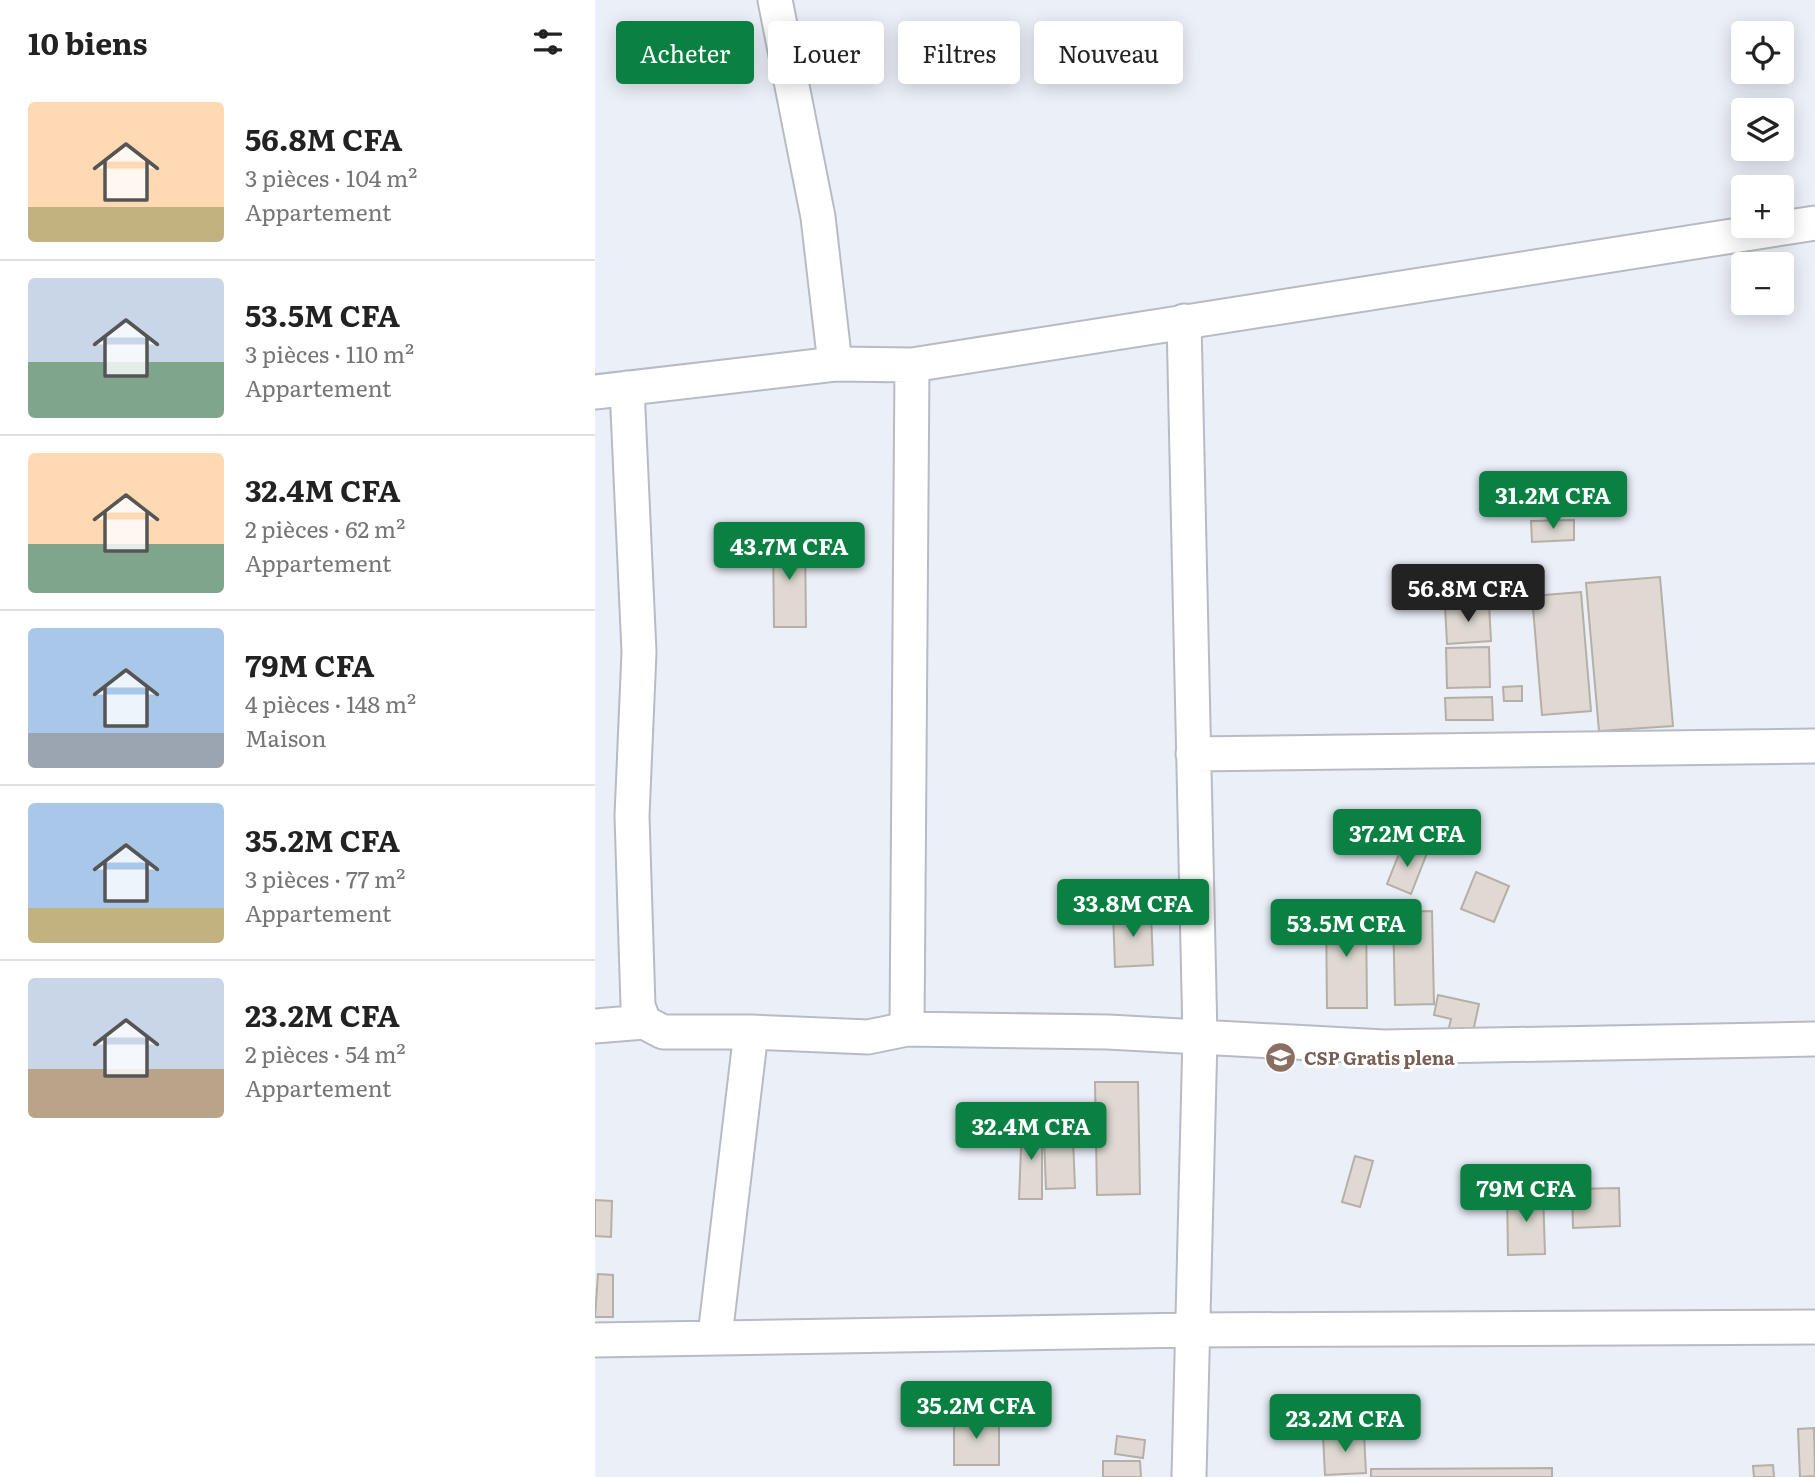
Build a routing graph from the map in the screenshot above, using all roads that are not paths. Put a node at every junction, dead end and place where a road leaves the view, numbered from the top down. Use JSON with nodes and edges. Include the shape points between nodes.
{"nodes":[{"id":1,"x":775,"y":0,"type":"edge"},
{"id":2,"x":1815,"y":223,"type":"edge"},
{"id":3,"x":1184,"y":321,"type":"junction"},
{"id":4,"x":835,"y":363,"type":"junction"},
{"id":5,"x":912,"y":365,"type":"junction"},
{"id":6,"x":611,"y":390,"type":"edge"},
{"id":7,"x":1815,"y":746,"type":"edge"},
{"id":8,"x":1193,"y":754,"type":"junction"},
{"id":9,"x":643,"y":1022,"type":"junction"},
{"id":10,"x":595,"y":1026,"type":"edge"},
{"id":11,"x":907,"y":1029,"type":"junction"},
{"id":12,"x":751,"y":1032,"type":"junction"},
{"id":13,"x":1200,"y":1037,"type":"junction"},
{"id":14,"x":1815,"y":1039,"type":"edge"},
{"id":15,"x":1815,"y":1327,"type":"edge"},
{"id":16,"x":1192,"y":1330,"type":"junction"},
{"id":17,"x":715,"y":1336,"type":"junction"},
{"id":18,"x":595,"y":1340,"type":"edge"},
{"id":19,"x":1189,"y":1477,"type":"edge"}],
"edges":[{"from":1,"to":4,"type":"street","via":[[817,217]]},
{"from":2,"to":3,"type":"street"},
{"from":3,"to":5,"type":"street"},
{"from":3,"to":8,"type":"street"},
{"from":4,"to":5,"type":"street"},
{"from":4,"to":6,"type":"street"},
{"from":5,"to":11,"type":"street"},
{"from":6,"to":9,"type":"street","via":[[639,652],[632,816],[638,1006]]},
{"from":7,"to":8,"type":"street"},
{"from":8,"to":13,"type":"street"},
{"from":9,"to":10,"type":"street"},
{"from":9,"to":12,"type":"street","via":[[663,1032]]},
{"from":11,"to":12,"type":"street","via":[[868,1037]]},
{"from":11,"to":13,"type":"street"},
{"from":12,"to":17,"type":"street"},
{"from":13,"to":14,"type":"street","via":[[1384,1047]]},
{"from":13,"to":16,"type":"street"},
{"from":15,"to":16,"type":"street"},
{"from":16,"to":17,"type":"street"},
{"from":16,"to":19,"type":"street"},
{"from":17,"to":18,"type":"street"}]}
